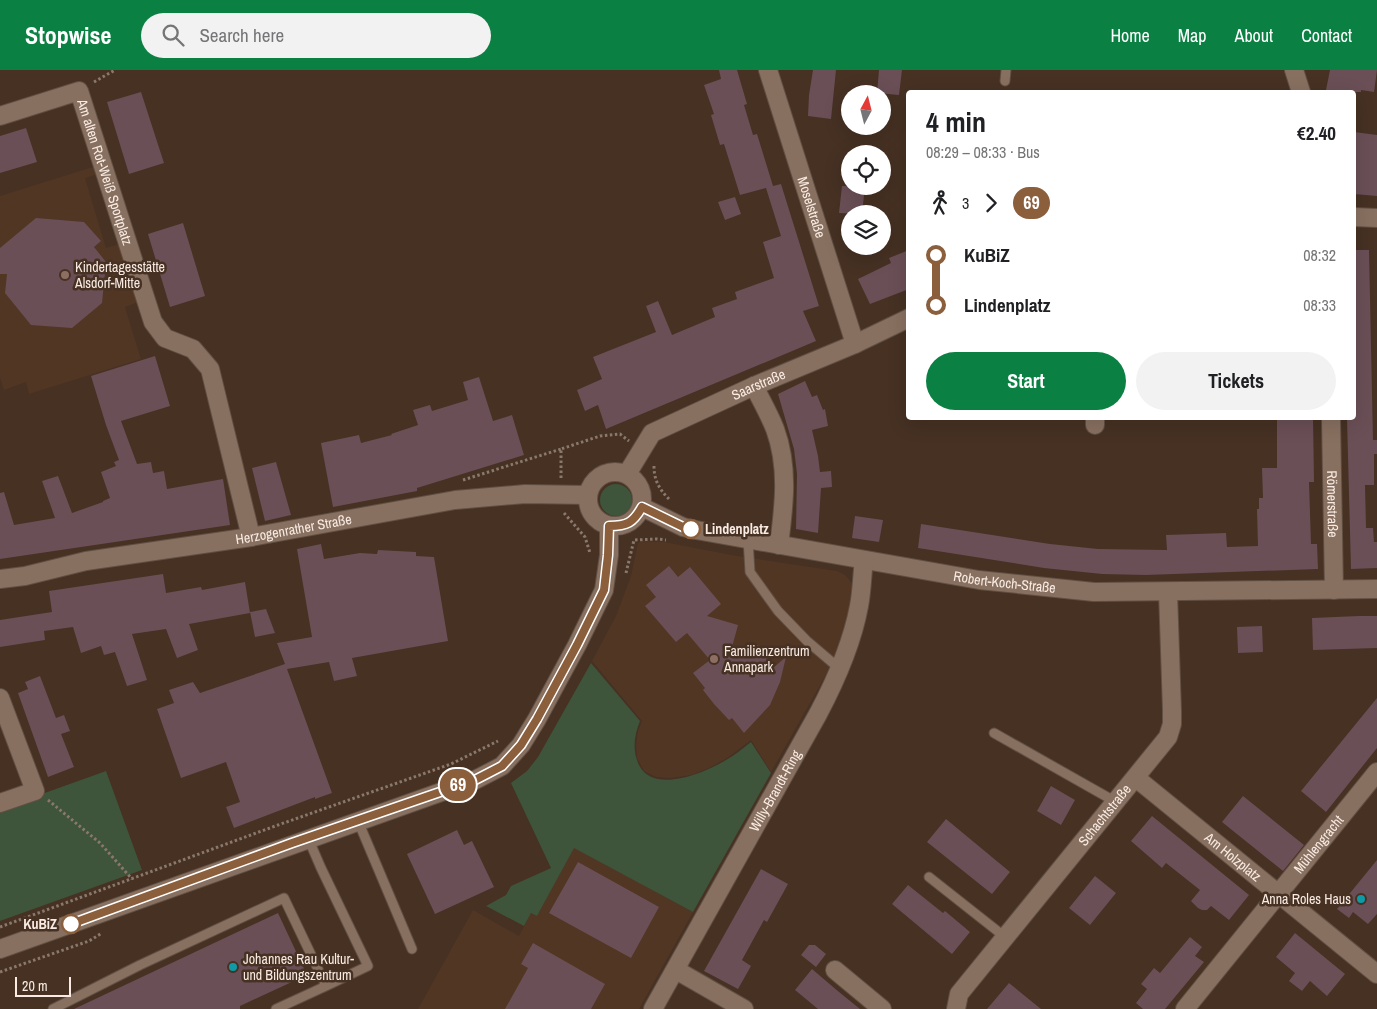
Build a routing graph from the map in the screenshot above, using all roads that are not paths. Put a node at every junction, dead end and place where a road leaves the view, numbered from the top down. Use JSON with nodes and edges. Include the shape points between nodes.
{"nodes":[{"id":1,"x":768,"y":70,"type":"edge"},
{"id":2,"x":1006,"y":70,"type":"edge"},
{"id":3,"x":1294,"y":70,"type":"edge"},
{"id":4,"x":1005,"y":81,"type":"dead end"},
{"id":5,"x":1300,"y":90,"type":"edge"},
{"id":6,"x":0,"y":116,"type":"edge"},
{"id":7,"x":1356,"y":217,"type":"edge"},
{"id":8,"x":1377,"y":218,"type":"edge"},
{"id":9,"x":906,"y":319,"type":"edge"},
{"id":10,"x":855,"y":344,"type":"junction"},
{"id":11,"x":754,"y":386,"type":"junction"},
{"id":12,"x":1331,"y":420,"type":"edge"},
{"id":13,"x":627,"y":474,"type":"junction"},
{"id":14,"x":588,"y":495,"type":"junction"},
{"id":15,"x":642,"y":507,"type":"junction"},
{"id":16,"x":609,"y":526,"type":"junction"},
{"id":17,"x":250,"y":537,"type":"junction"},
{"id":18,"x":748,"y":539,"type":"junction"},
{"id":19,"x":779,"y":545,"type":"junction"},
{"id":20,"x":864,"y":560,"type":"junction"},
{"id":21,"x":0,"y":579,"type":"edge"},
{"id":22,"x":1377,"y":589,"type":"edge"},
{"id":23,"x":1334,"y":590,"type":"junction"},
{"id":24,"x":1168,"y":592,"type":"junction"},
{"id":25,"x":840,"y":669,"type":"junction"},
{"id":26,"x":0,"y":698,"type":"edge"},
{"id":27,"x":994,"y":732,"type":"dead end"},
{"id":28,"x":1377,"y":772,"type":"edge"},
{"id":29,"x":1136,"y":778,"type":"junction"},
{"id":30,"x":1116,"y":802,"type":"junction"},
{"id":31,"x":0,"y":803,"type":"edge"},
{"id":32,"x":358,"y":821,"type":"junction"},
{"id":33,"x":308,"y":838,"type":"junction"},
{"id":34,"x":928,"y":877,"type":"dead end"},
{"id":35,"x":1278,"y":893,"type":"junction"},
{"id":36,"x":1005,"y":937,"type":"junction"},
{"id":37,"x":0,"y":949,"type":"edge"},
{"id":38,"x":412,"y":949,"type":"dead end"},
{"id":39,"x":676,"y":970,"type":"junction"},
{"id":40,"x":835,"y":970,"type":"dead end"},
{"id":41,"x":1377,"y":974,"type":"edge"},
{"id":42,"x":326,"y":986,"type":"junction"},
{"id":43,"x":958,"y":1001,"type":"edge"},
{"id":44,"x":53,"y":1009,"type":"edge"},
{"id":45,"x":276,"y":1009,"type":"edge"},
{"id":46,"x":653,"y":1009,"type":"edge"},
{"id":47,"x":744,"y":1009,"type":"edge"},
{"id":48,"x":882,"y":1009,"type":"edge"},
{"id":49,"x":945,"y":1009,"type":"edge"},
{"id":50,"x":1185,"y":1009,"type":"edge"}],
"edges":[{"from":1,"to":10,"type":"street","name":"Moselstraße"},
{"from":2,"to":4,"type":"lane"},
{"from":3,"to":5,"type":"street"},
{"from":6,"to":17,"type":"street","name":"Am alten Rot-Weiß Sportplatz","via":[[79,91],[152,322],[165,338],[193,349],[210,369]]},
{"from":7,"to":8,"type":"street"},
{"from":9,"to":10,"type":"street","name":"Saarstraße"},
{"from":10,"to":11,"type":"street","name":"Saarstraße"},
{"from":11,"to":13,"type":"street","name":"Saarstraße","via":[[652,433]]},
{"from":11,"to":19,"type":"street","via":[[775,429],[785,473]]},
{"from":12,"to":23,"type":"street","name":"Römerstraße"},
{"from":13,"to":14,"type":"street","via":[[614,472],[602,475],[593,483]]},
{"from":13,"to":15,"type":"street","via":[[637,482],[643,494]]},
{"from":14,"to":16,"type":"street","via":[[589,508],[597,520]]},
{"from":14,"to":17,"type":"street","name":"Herzogenrather Straße","via":[[525,494],[455,500]]},
{"from":15,"to":16,"type":"street","via":[[635,519],[623,526]]},
{"from":15,"to":18,"type":"street","name":"Robert-Koch-Straße","via":[[683,527]]},
{"from":16,"to":32,"type":"street","via":[[604,590],[521,745],[502,766],[475,780]]},
{"from":17,"to":21,"type":"street","name":"Herzogenrather Straße","via":[[86,561]]},
{"from":18,"to":19,"type":"street","name":"Robert-Koch-Straße"},
{"from":18,"to":25,"type":"lane","via":[[750,572],[778,611]]},
{"from":19,"to":20,"type":"street","name":"Robert-Koch-Straße"},
{"from":20,"to":24,"type":"street","name":"Robert-Koch-Straße","via":[[979,580],[1094,592]]},
{"from":20,"to":25,"type":"street","name":"Willy-Brandt-Ring","via":[[860,606]]},
{"from":22,"to":23,"type":"street","name":"Robert-Koch-Straße"},
{"from":23,"to":24,"type":"street","name":"Robert-Koch-Straße"},
{"from":24,"to":29,"type":"street","name":"Schachtstraße","via":[[1172,724],[1168,738]]},
{"from":25,"to":39,"type":"street","name":"Willy-Brandt-Ring"},
{"from":26,"to":31,"type":"street","via":[[35,791]]},
{"from":27,"to":30,"type":"lane"},
{"from":28,"to":35,"type":"street","name":"Mühlengracht"},
{"from":29,"to":30,"type":"street","name":"Schachtstraße"},
{"from":29,"to":35,"type":"street","name":"Am Holzplatz"},
{"from":30,"to":36,"type":"street","name":"Schachtstraße"},
{"from":32,"to":33,"type":"street"},
{"from":32,"to":38,"type":"lane"},
{"from":33,"to":37,"type":"street"},
{"from":33,"to":42,"type":"lane","via":[[368,966]]},
{"from":34,"to":36,"type":"lane"},
{"from":35,"to":41,"type":"street","name":"Am Holzplatz"},
{"from":35,"to":50,"type":"street","name":"Mühlengracht"},
{"from":36,"to":43,"type":"street","name":"Schachtstraße"},
{"from":39,"to":46,"type":"street","name":"Willy-Brandt-Ring"},
{"from":39,"to":47,"type":"street"},
{"from":40,"to":48,"type":"street"},
{"from":42,"to":44,"type":"lane","via":[[284,898]]},
{"from":42,"to":45,"type":"lane"},
{"from":43,"to":49,"type":"street","name":"Schachtstraße"}]}
